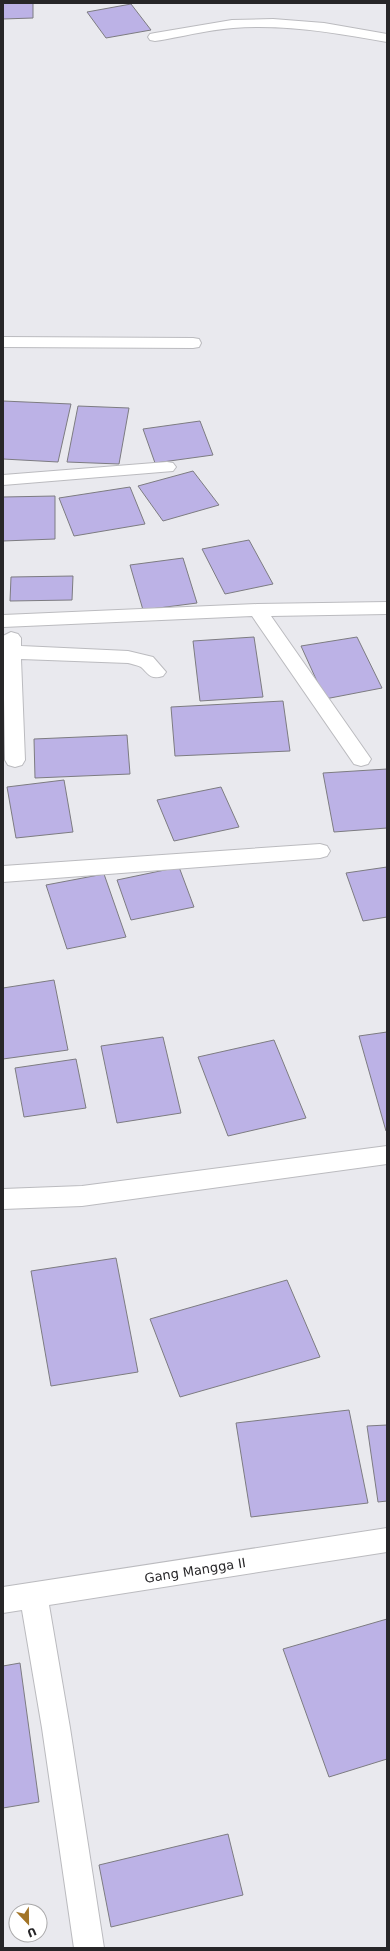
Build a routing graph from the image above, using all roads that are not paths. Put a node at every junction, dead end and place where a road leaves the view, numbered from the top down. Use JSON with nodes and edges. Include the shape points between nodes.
{"nodes":[{"id":1,"x":155,"y":37,"type":"dead end"},
{"id":2,"x":387,"y":38,"type":"edge"},
{"id":3,"x":3,"y":342,"type":"edge"},
{"id":4,"x":193,"y":344,"type":"dead end"},
{"id":5,"x":167,"y":467,"type":"dead end"},
{"id":6,"x":3,"y":480,"type":"edge"},
{"id":7,"x":387,"y":608,"type":"edge"},
{"id":8,"x":256,"y":610,"type":"junction"},
{"id":9,"x":6,"y":621,"type":"edge"},
{"id":10,"x":11,"y":652,"type":"junction"},
{"id":11,"x":156,"y":672,"type":"dead end"},
{"id":12,"x":361,"y":759,"type":"dead end"},
{"id":13,"x":15,"y":760,"type":"dead end"},
{"id":14,"x":320,"y":851,"type":"dead end"},
{"id":15,"x":3,"y":874,"type":"edge"},
{"id":16,"x":387,"y":1155,"type":"edge"},
{"id":17,"x":3,"y":1199,"type":"edge"},
{"id":18,"x":387,"y":1540,"type":"edge"},
{"id":19,"x":33,"y":1595,"type":"junction"},
{"id":20,"x":3,"y":1600,"type":"edge"},
{"id":21,"x":89,"y":1948,"type":"edge"}],
"edges":[{"from":1,"to":2,"type":"street","via":[[232,24],[273,23],[324,27]]},
{"from":3,"to":4,"type":"street"},
{"from":5,"to":6,"type":"street"},
{"from":7,"to":8,"type":"street"},
{"from":8,"to":9,"type":"street"},
{"from":8,"to":12,"type":"street"},
{"from":9,"to":10,"type":"street"},
{"from":10,"to":11,"type":"street","via":[[128,657],[146,661]]},
{"from":10,"to":13,"type":"street"},
{"from":14,"to":15,"type":"street"},
{"from":16,"to":17,"type":"street","via":[[82,1196]]},
{"from":18,"to":19,"type":"street","name":"Gang Mangga II"},
{"from":19,"to":20,"type":"street","name":"Gang Mangga II"},
{"from":19,"to":21,"type":"street"}]}
